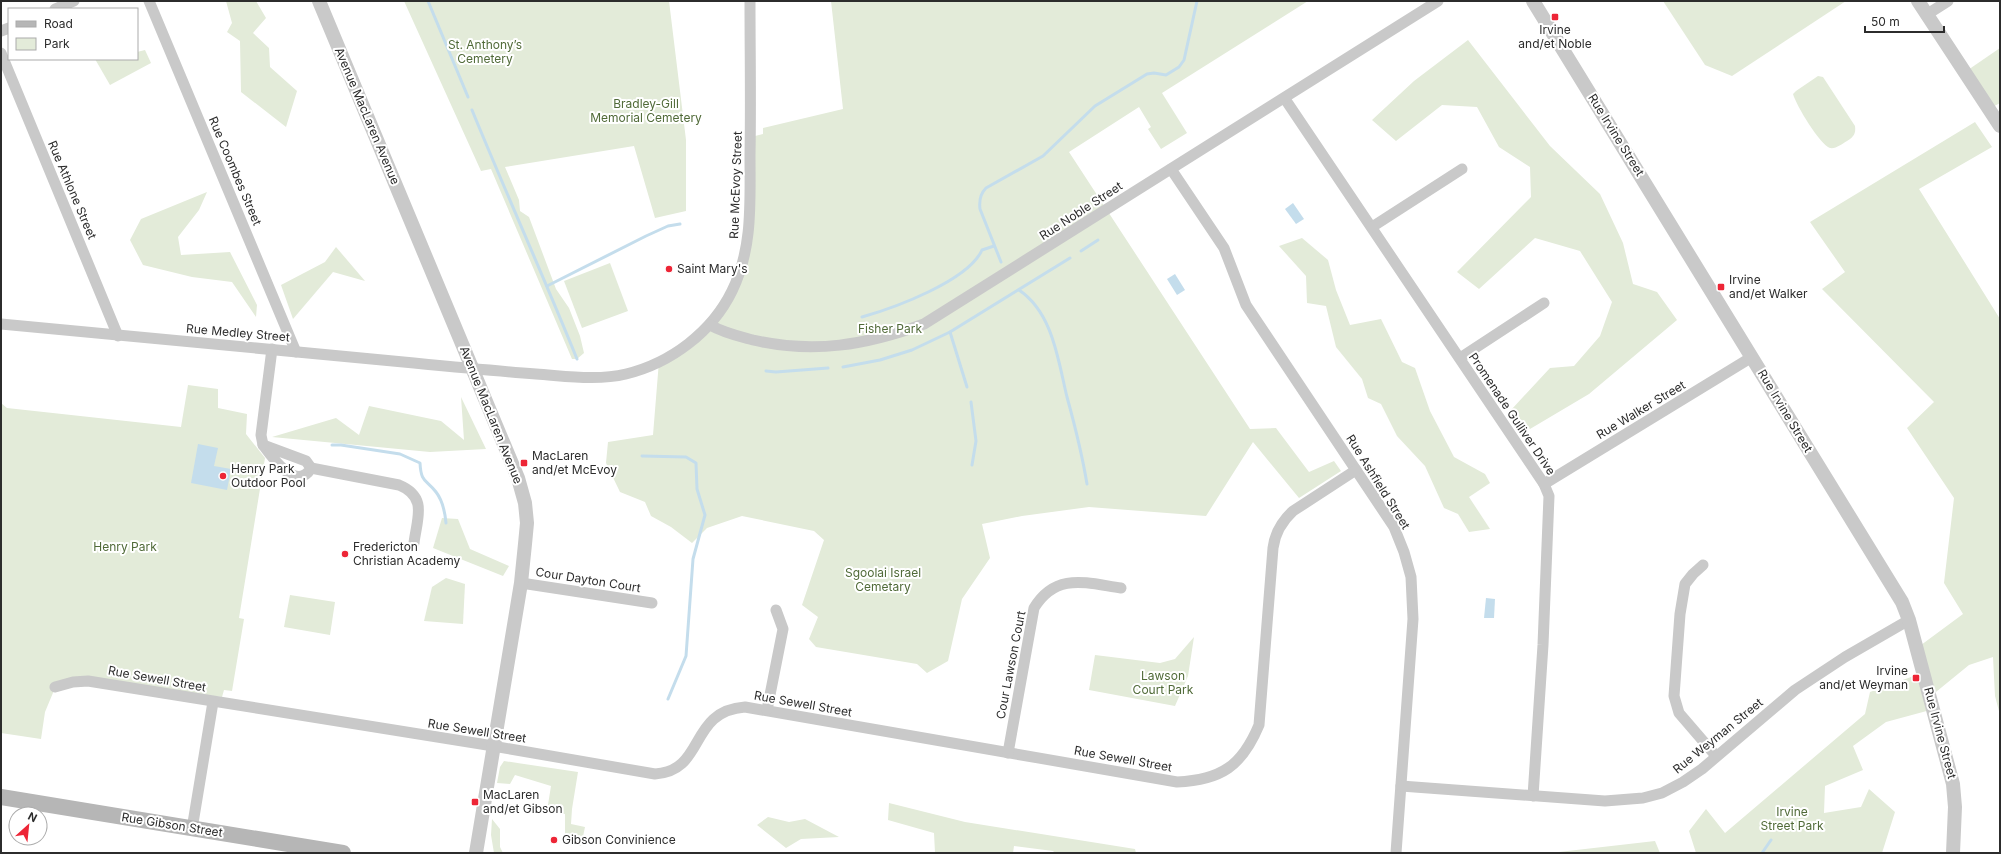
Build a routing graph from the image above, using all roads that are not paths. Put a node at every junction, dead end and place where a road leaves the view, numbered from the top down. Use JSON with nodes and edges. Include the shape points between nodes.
{"nodes":[{"id":1,"x":74,"y":1,"type":"edge"},
{"id":2,"x":149,"y":1,"type":"edge"},
{"id":3,"x":319,"y":1,"type":"edge"},
{"id":4,"x":750,"y":1,"type":"edge"},
{"id":5,"x":1438,"y":1,"type":"edge"},
{"id":6,"x":1533,"y":1,"type":"edge"},
{"id":7,"x":1918,"y":1,"type":"edge"},
{"id":8,"x":1948,"y":1,"type":"edge"},
{"id":9,"x":57,"y":8,"type":"edge"},
{"id":10,"x":1926,"y":15,"type":"junction"},
{"id":11,"x":1,"y":53,"type":"edge"},
{"id":12,"x":1285,"y":99,"type":"junction"},
{"id":13,"x":2000,"y":126,"type":"edge"},
{"id":14,"x":1171,"y":169,"type":"junction"},
{"id":15,"x":1462,"y":169,"type":"dead end"},
{"id":16,"x":1372,"y":226,"type":"junction"},
{"id":17,"x":1544,"y":303,"type":"dead end"},
{"id":18,"x":1,"y":324,"type":"edge"},
{"id":19,"x":710,"y":325,"type":"junction"},
{"id":20,"x":118,"y":336,"type":"junction"},
{"id":21,"x":272,"y":349,"type":"junction"},
{"id":22,"x":296,"y":352,"type":"junction"},
{"id":23,"x":1752,"y":357,"type":"junction"},
{"id":24,"x":1460,"y":358,"type":"junction"},
{"id":25,"x":473,"y":369,"type":"junction"},
{"id":26,"x":264,"y":445,"type":"junction"},
{"id":27,"x":311,"y":468,"type":"junction"},
{"id":28,"x":1356,"y":470,"type":"junction"},
{"id":29,"x":1544,"y":484,"type":"junction"},
{"id":30,"x":414,"y":543,"type":"dead end"},
{"id":31,"x":1703,"y":565,"type":"dead end"},
{"id":32,"x":521,"y":583,"type":"junction"},
{"id":33,"x":1121,"y":588,"type":"dead end"},
{"id":34,"x":652,"y":603,"type":"dead end"},
{"id":35,"x":776,"y":610,"type":"dead end"},
{"id":36,"x":1909,"y":620,"type":"junction"},
{"id":37,"x":55,"y":687,"type":"dead end"},
{"id":38,"x":213,"y":702,"type":"junction"},
{"id":39,"x":767,"y":710,"type":"junction"},
{"id":40,"x":492,"y":746,"type":"junction"},
{"id":41,"x":1008,"y":753,"type":"junction"},
{"id":42,"x":1716,"y":756,"type":"junction"},
{"id":43,"x":1401,"y":786,"type":"junction"},
{"id":44,"x":1533,"y":796,"type":"junction"},
{"id":45,"x":1,"y":797,"type":"edge"},
{"id":46,"x":479,"y":828,"type":"junction"},
{"id":47,"x":192,"y":829,"type":"junction"},
{"id":48,"x":343,"y":853,"type":"edge"},
{"id":49,"x":476,"y":853,"type":"edge"},
{"id":50,"x":487,"y":853,"type":"edge"},
{"id":51,"x":1396,"y":853,"type":"edge"},
{"id":52,"x":1953,"y":853,"type":"edge"}],
"edges":[{"from":1,"to":9,"type":"street"},
{"from":2,"to":22,"type":"street","name":"Rue Coombes Street"},
{"from":3,"to":25,"type":"street","name":"Avenue MacLaren Avenue"},
{"from":4,"to":19,"type":"street","name":"Rue McEvoy Street","via":[[750,229],[739,275],[720,312]]},
{"from":5,"to":12,"type":"street","name":"Rue Noble Street"},
{"from":6,"to":23,"type":"street","name":"Rue Irvine Street"},
{"from":7,"to":10,"type":"street"},
{"from":8,"to":10,"type":"street"},
{"from":10,"to":13,"type":"street"},
{"from":11,"to":20,"type":"street","name":"Rue Athlone Street"},
{"from":12,"to":14,"type":"street","name":"Rue Noble Street"},
{"from":12,"to":16,"type":"street","name":"Promenade Gulliver Drive"},
{"from":14,"to":19,"type":"street","name":"Rue Noble Street","via":[[945,312],[924,324],[904,331],[866,342],[835,347],[793,347],[722,332]]},
{"from":14,"to":28,"type":"street","name":"Rue Ashfield Street","via":[[1224,248],[1246,305]]},
{"from":15,"to":16,"type":"street"},
{"from":16,"to":24,"type":"street","name":"Promenade Gulliver Drive"},
{"from":17,"to":24,"type":"street"},
{"from":18,"to":20,"type":"street","name":"Rue Medley Street"},
{"from":19,"to":25,"type":"street","name":"Rue McEvoy Street","via":[[688,344],[667,357],[626,374],[573,377]]},
{"from":20,"to":21,"type":"street","name":"Rue Medley Street"},
{"from":21,"to":22,"type":"street","name":"Rue Medley Street"},
{"from":21,"to":26,"type":"street","via":[[261,435]]},
{"from":22,"to":25,"type":"street","name":"Rue Medley Street"},
{"from":23,"to":29,"type":"street","name":"Rue Walker Street"},
{"from":23,"to":36,"type":"street","name":"Rue Irvine Street","via":[[1902,602]]},
{"from":24,"to":29,"type":"street","name":"Promenade Gulliver Drive"},
{"from":25,"to":32,"type":"street","name":"Avenue MacLaren Avenue","via":[[518,478],[524,503],[527,523]]},
{"from":26,"to":27,"type":"street","via":[[306,460]]},
{"from":26,"to":27,"type":"street","via":[[285,472],[296,476],[304,475]]},
{"from":27,"to":30,"type":"street","via":[[399,485],[410,490],[417,497],[419,504]]},
{"from":28,"to":41,"type":"street","name":"Rue Sewell Street","via":[[1284,519],[1274,537],[1259,725],[1241,758],[1211,778],[1177,782]]},
{"from":28,"to":43,"type":"street","name":"Rue Ashfield Street","via":[[1394,527],[1411,577],[1413,619]]},
{"from":29,"to":44,"type":"street","name":"Promenade Gulliver Drive","via":[[1549,496]]},
{"from":31,"to":42,"type":"street","via":[[1685,584],[1680,614],[1674,696],[1679,713]]},
{"from":32,"to":34,"type":"street","name":"Cour Dayton Court"},
{"from":32,"to":40,"type":"street","name":"Avenue MacLaren Avenue"},
{"from":33,"to":41,"type":"street","name":"Cour Lawson Court","via":[[1081,582],[1068,583],[1053,587],[1042,596],[1034,608]]},
{"from":35,"to":39,"type":"street","via":[[782,629]]},
{"from":36,"to":42,"type":"street","name":"Rue Weyman Street","via":[[1794,690]]},
{"from":36,"to":52,"type":"street","name":"Rue Irvine Street","via":[[1953,784]]},
{"from":37,"to":38,"type":"street","name":"Rue Sewell Street","via":[[88,681]]},
{"from":38,"to":40,"type":"street","name":"Rue Sewell Street"},
{"from":38,"to":47,"type":"street"},
{"from":39,"to":40,"type":"street","name":"Rue Sewell Street","via":[[735,708],[715,717],[703,730],[682,765],[665,774]]},
{"from":39,"to":41,"type":"street","name":"Rue Sewell Street"},
{"from":40,"to":46,"type":"street","name":"Avenue MacLaren Avenue"},
{"from":42,"to":44,"type":"street","name":"Rue Weyman Street","via":[[1683,782],[1662,793],[1643,798],[1605,801]]},
{"from":43,"to":44,"type":"street","name":"Rue Weyman Street"},
{"from":43,"to":51,"type":"street","name":"Rue Ashfield Street"},
{"from":45,"to":47,"type":"main road","name":"Rue Gibson Street"},
{"from":46,"to":49,"type":"street","name":"Avenue MacLaren Avenue"},
{"from":46,"to":50,"type":"street"},
{"from":47,"to":48,"type":"main road","name":"Rue Gibson Street"}]}
